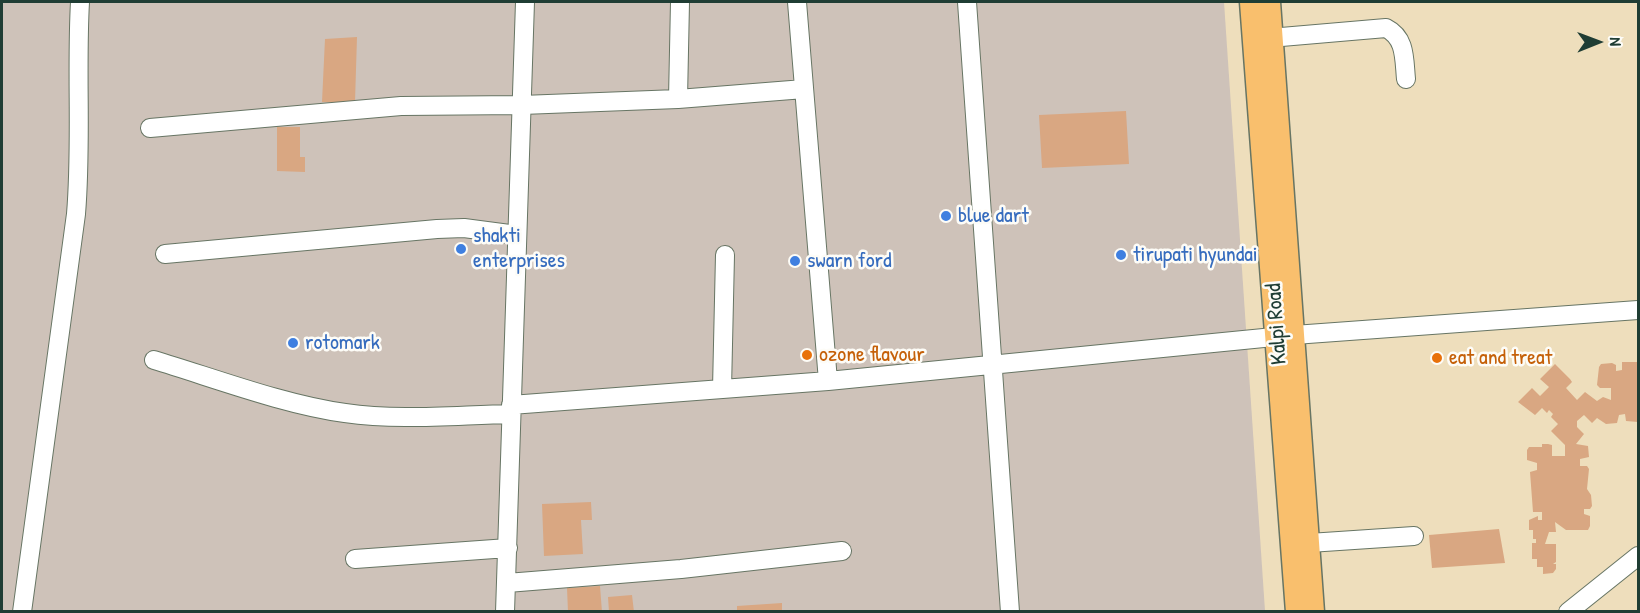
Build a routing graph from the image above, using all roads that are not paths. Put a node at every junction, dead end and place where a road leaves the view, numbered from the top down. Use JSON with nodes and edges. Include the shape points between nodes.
{"nodes":[{"id":1,"x":80,"y":2,"type":"edge"},
{"id":2,"x":525,"y":2,"type":"edge"},
{"id":3,"x":680,"y":2,"type":"edge"},
{"id":4,"x":797,"y":2,"type":"edge"},
{"id":5,"x":967,"y":2,"type":"edge"},
{"id":6,"x":1251,"y":2,"type":"edge"},
{"id":7,"x":1269,"y":2,"type":"edge"},
{"id":8,"x":1263,"y":38,"type":"junction"},
{"id":9,"x":1406,"y":79,"type":"dead end"},
{"id":10,"x":804,"y":89,"type":"junction"},
{"id":11,"x":678,"y":99,"type":"junction"},
{"id":12,"x":522,"y":105,"type":"junction"},
{"id":13,"x":150,"y":128,"type":"dead end"},
{"id":14,"x":517,"y":235,"type":"junction"},
{"id":15,"x":165,"y":254,"type":"dead end"},
{"id":16,"x":725,"y":255,"type":"dead end"},
{"id":17,"x":1638,"y":310,"type":"edge"},
{"id":18,"x":1286,"y":336,"type":"junction"},
{"id":19,"x":154,"y":360,"type":"dead end"},
{"id":20,"x":993,"y":365,"type":"junction"},
{"id":21,"x":828,"y":381,"type":"junction"},
{"id":22,"x":722,"y":389,"type":"junction"},
{"id":23,"x":511,"y":409,"type":"junction"},
{"id":24,"x":1414,"y":536,"type":"dead end"},
{"id":25,"x":1309,"y":543,"type":"junction"},
{"id":26,"x":508,"y":548,"type":"junction"},
{"id":27,"x":842,"y":551,"type":"dead end"},
{"id":28,"x":1638,"y":556,"type":"edge"},
{"id":29,"x":355,"y":559,"type":"dead end"},
{"id":30,"x":507,"y":583,"type":"junction"},
{"id":31,"x":22,"y":612,"type":"edge"},
{"id":32,"x":505,"y":612,"type":"edge"},
{"id":33,"x":1010,"y":612,"type":"edge"},
{"id":34,"x":1298,"y":612,"type":"edge"},
{"id":35,"x":1313,"y":612,"type":"edge"},
{"id":36,"x":1568,"y":612,"type":"edge"}],
"edges":[{"from":1,"to":31,"type":"street","via":[[80,171],[76,214]]},
{"from":2,"to":12,"type":"street"},
{"from":3,"to":11,"type":"street"},
{"from":4,"to":10,"type":"street"},
{"from":5,"to":20,"type":"street"},
{"from":6,"to":8,"type":"main road","name":"Kalpi Road"},
{"from":7,"to":8,"type":"main road","name":"Kalpi Road"},
{"from":8,"to":9,"type":"street","via":[[1386,27],[1402,42]]},
{"from":8,"to":18,"type":"main road","name":"Kalpi Road"},
{"from":10,"to":11,"type":"street"},
{"from":10,"to":21,"type":"street"},
{"from":11,"to":12,"type":"street"},
{"from":12,"to":13,"type":"street","via":[[401,105]]},
{"from":12,"to":14,"type":"street"},
{"from":14,"to":15,"type":"street","via":[[464,228],[437,229]]},
{"from":14,"to":23,"type":"street"},
{"from":16,"to":22,"type":"street"},
{"from":17,"to":18,"type":"street"},
{"from":18,"to":20,"type":"street"},
{"from":18,"to":25,"type":"main road","name":"Kalpi Road"},
{"from":18,"to":34,"type":"main road","name":"Kalpi Road"},
{"from":19,"to":23,"type":"street","via":[[344,413],[375,417]]},
{"from":20,"to":21,"type":"street"},
{"from":20,"to":33,"type":"street"},
{"from":21,"to":22,"type":"street"},
{"from":22,"to":23,"type":"street"},
{"from":23,"to":26,"type":"street"},
{"from":24,"to":25,"type":"street"},
{"from":25,"to":35,"type":"main road","name":"Kalpi Road"},
{"from":26,"to":29,"type":"street"},
{"from":26,"to":30,"type":"street"},
{"from":27,"to":30,"type":"street"},
{"from":28,"to":36,"type":"street"},
{"from":30,"to":32,"type":"street"}]}
